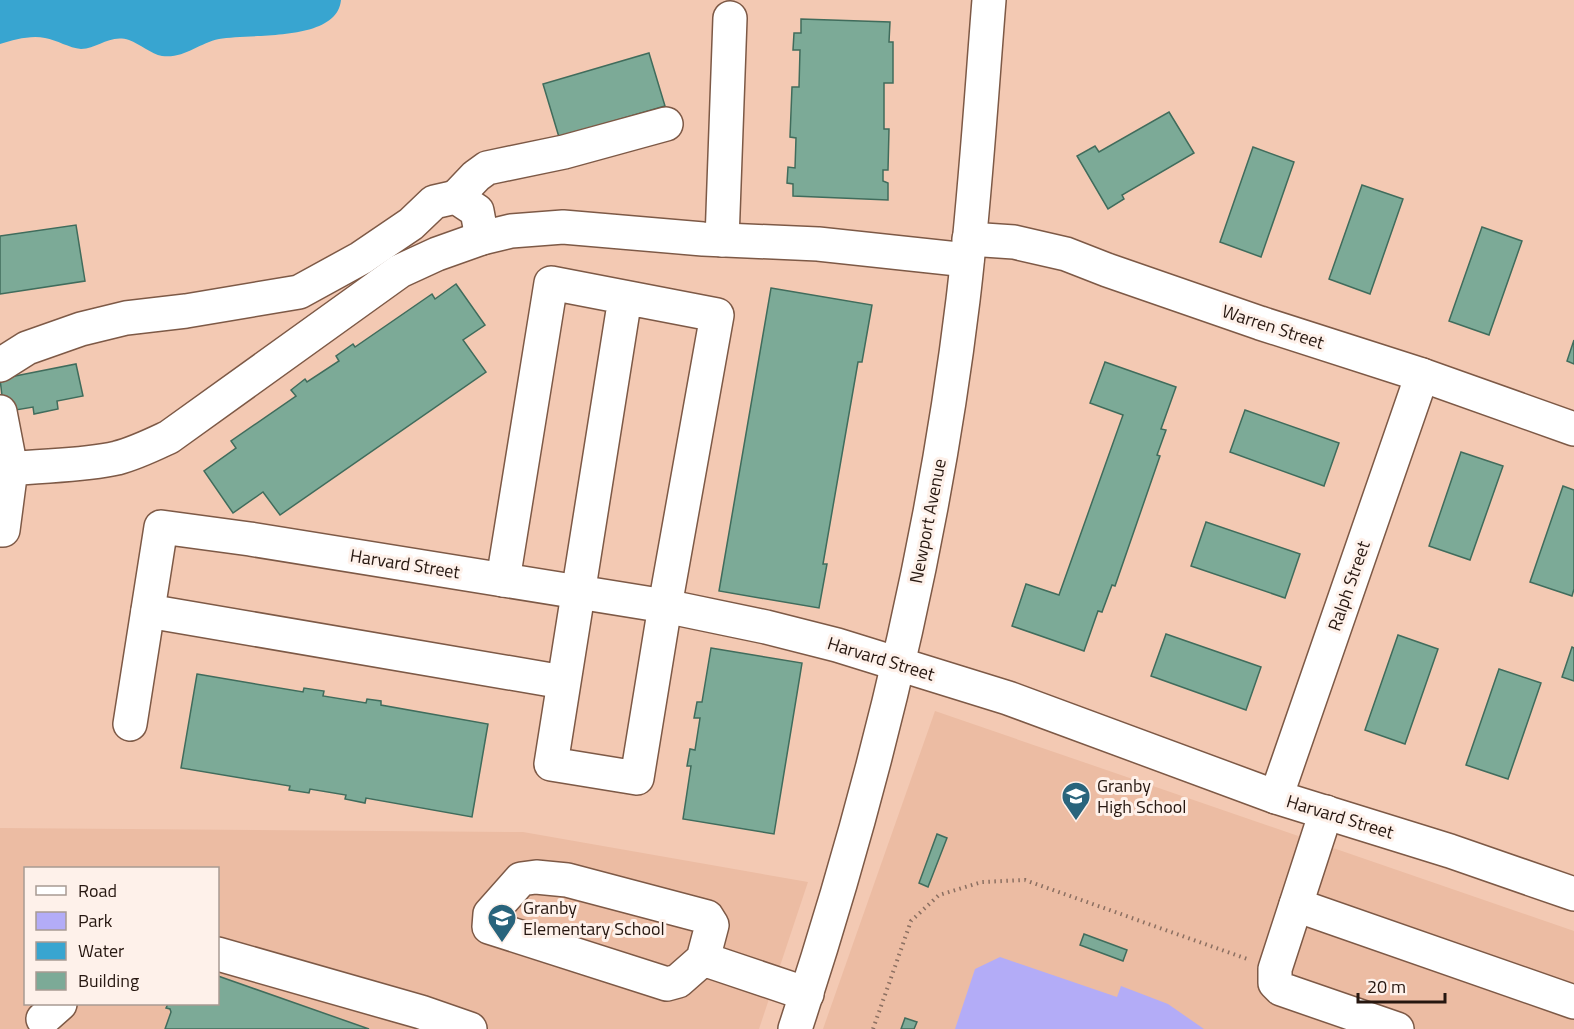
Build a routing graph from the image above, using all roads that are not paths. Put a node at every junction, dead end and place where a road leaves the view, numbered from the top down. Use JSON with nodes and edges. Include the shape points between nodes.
{"nodes":[{"id":1,"x":989,"y":0,"type":"edge"},
{"id":2,"x":730,"y":18,"type":"dead end"},
{"id":3,"x":666,"y":124,"type":"dead end"},
{"id":4,"x":456,"y":197,"type":"junction"},
{"id":5,"x":482,"y":238,"type":"junction"},
{"id":6,"x":722,"y":240,"type":"junction"},
{"id":7,"x":968,"y":250,"type":"junction"},
{"id":8,"x":625,"y":298,"type":"junction"},
{"id":9,"x":0,"y":365,"type":"edge"},
{"id":10,"x":1422,"y":375,"type":"junction"},
{"id":11,"x":0,"y":412,"type":"edge"},
{"id":12,"x":1574,"y":429,"type":"edge"},
{"id":13,"x":11,"y":469,"type":"junction"},
{"id":14,"x":1,"y":530,"type":"edge"},
{"id":15,"x":503,"y":580,"type":"junction"},
{"id":16,"x":578,"y":592,"type":"junction"},
{"id":17,"x":665,"y":606,"type":"junction"},
{"id":18,"x":148,"y":611,"type":"junction"},
{"id":19,"x":898,"y":664,"type":"junction"},
{"id":20,"x":563,"y":682,"type":"junction"},
{"id":21,"x":130,"y":724,"type":"dead end"},
{"id":22,"x":1276,"y":797,"type":"junction"},
{"id":23,"x":1326,"y":812,"type":"junction"},
{"id":24,"x":1574,"y":894,"type":"edge"},
{"id":25,"x":1296,"y":905,"type":"junction"},
{"id":26,"x":219,"y":954,"type":"edge"},
{"id":27,"x":703,"y":959,"type":"junction"},
{"id":28,"x":807,"y":994,"type":"junction"},
{"id":29,"x":1574,"y":1002,"type":"edge"},
{"id":30,"x":470,"y":1029,"type":"edge"},
{"id":31,"x":795,"y":1029,"type":"edge"},
{"id":32,"x":1397,"y":1029,"type":"edge"}],
"edges":[{"from":1,"to":7,"type":"street","name":"Newport Avenue"},
{"from":2,"to":6,"type":"street"},
{"from":3,"to":4,"type":"street","via":[[487,168]]},
{"from":4,"to":5,"type":"street","via":[[477,211]]},
{"from":4,"to":9,"type":"street","via":[[434,202],[411,224],[361,258],[299,292],[81,328],[27,348]]},
{"from":5,"to":6,"type":"street","name":"Warren Street","via":[[511,231],[563,227]]},
{"from":5,"to":13,"type":"street","name":"Warren Street","via":[[400,271],[169,437],[143,450],[84,463]]},
{"from":6,"to":7,"type":"street","name":"Warren Street"},
{"from":7,"to":10,"type":"street","name":"Warren Street","via":[[1014,242],[1066,254]]},
{"from":7,"to":19,"type":"street","name":"Newport Avenue","via":[[940,453]]},
{"from":8,"to":15,"type":"street","via":[[551,283]]},
{"from":8,"to":16,"type":"street"},
{"from":8,"to":17,"type":"street","via":[[717,315]]},
{"from":10,"to":12,"type":"street","name":"Warren Street"},
{"from":10,"to":22,"type":"street","name":"Ralph Street"},
{"from":11,"to":13,"type":"street"},
{"from":13,"to":14,"type":"street"},
{"from":15,"to":16,"type":"street","name":"Harvard Street"},
{"from":15,"to":18,"type":"street","name":"Harvard Street","via":[[161,527]]},
{"from":16,"to":17,"type":"street","name":"Harvard Street"},
{"from":16,"to":20,"type":"street"},
{"from":17,"to":19,"type":"street","name":"Harvard Street","via":[[766,627]]},
{"from":17,"to":20,"type":"street","via":[[637,778],[550,764]]},
{"from":18,"to":20,"type":"street"},
{"from":18,"to":21,"type":"street"},
{"from":19,"to":22,"type":"street","name":"Harvard Street","via":[[1008,698]]},
{"from":19,"to":28,"type":"street","name":"Newport Avenue","via":[[847,863]]},
{"from":22,"to":23,"type":"street","name":"Harvard Street"},
{"from":23,"to":24,"type":"street","name":"Harvard Street"},
{"from":23,"to":25,"type":"street"},
{"from":25,"to":29,"type":"street"},
{"from":25,"to":32,"type":"street","via":[[1275,969],[1275,982],[1281,989]]},
{"from":26,"to":30,"type":"street"},
{"from":27,"to":27,"type":"street","via":[[678,981],[667,984],[489,927],[490,914],[521,879],[567,880],[707,917],[712,926]]},
{"from":27,"to":28,"type":"street"},
{"from":28,"to":31,"type":"street","name":"Newport Avenue"}]}
